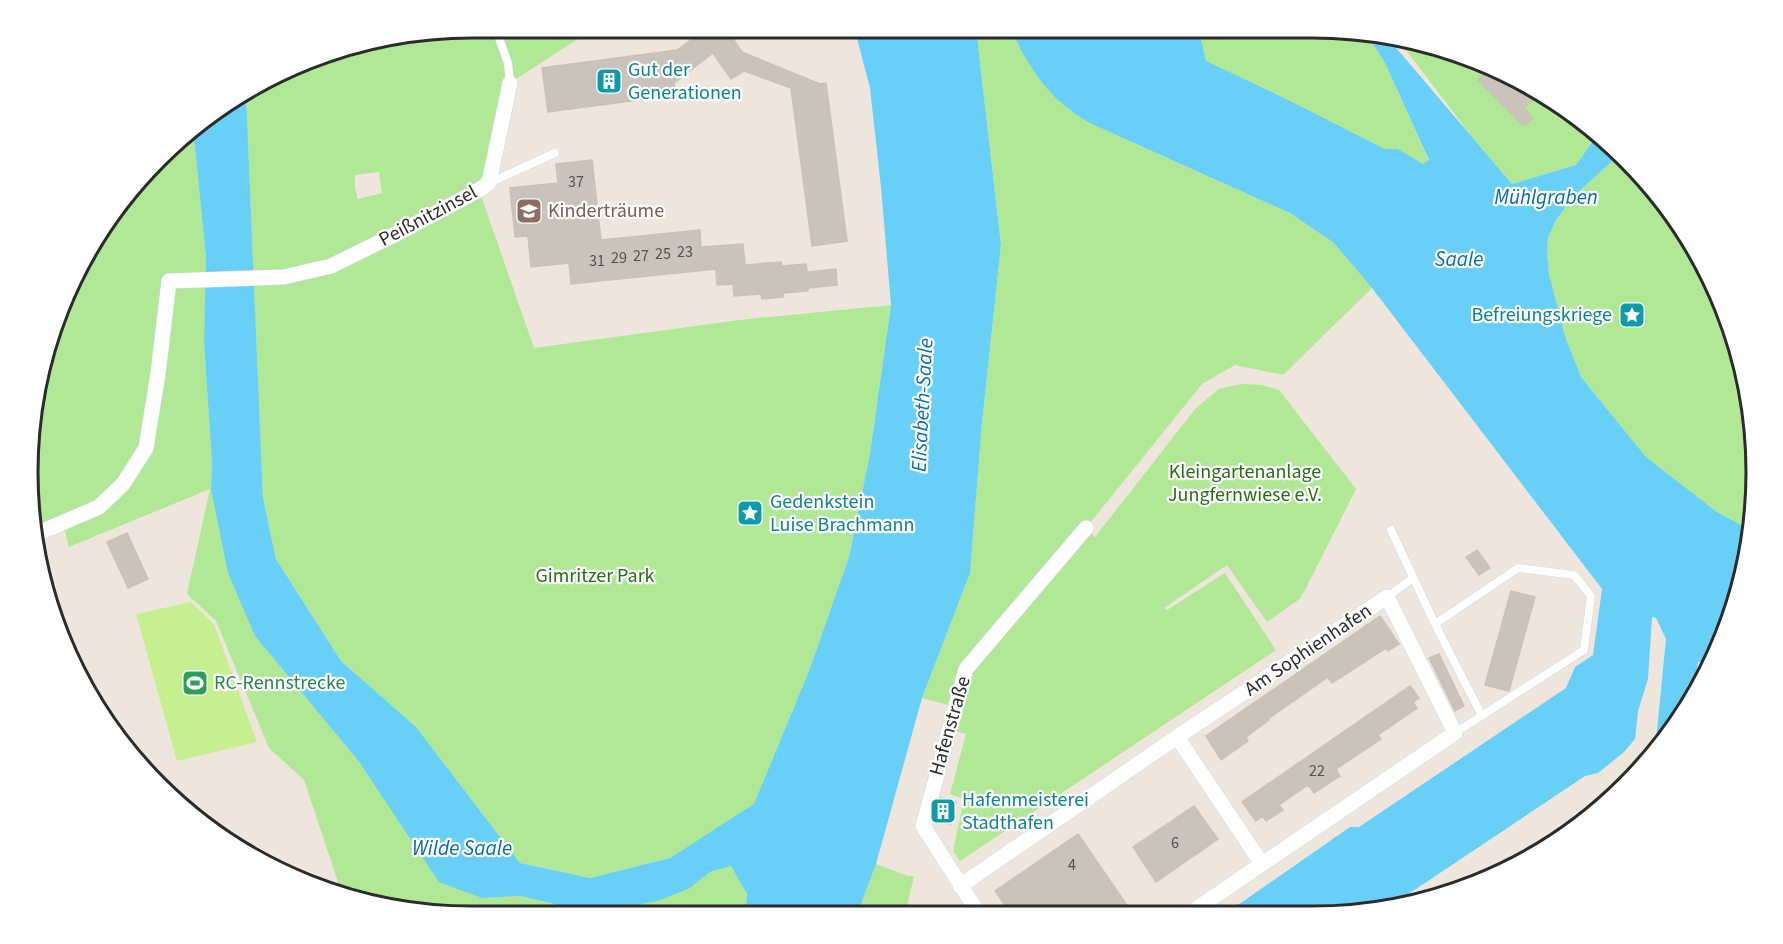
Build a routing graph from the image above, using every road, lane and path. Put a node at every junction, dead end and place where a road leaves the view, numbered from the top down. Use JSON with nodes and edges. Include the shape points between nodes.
{"nodes":[{"id":1,"x":499,"y":38,"type":"edge"},
{"id":2,"x":510,"y":83,"type":"joint"},
{"id":3,"x":555,"y":153,"type":"dead end"},
{"id":4,"x":489,"y":183,"type":"junction"},
{"id":5,"x":1086,"y":528,"type":"dead end"},
{"id":6,"x":1391,"y":530,"type":"dead end"},
{"id":7,"x":41,"y":532,"type":"edge"},
{"id":8,"x":1413,"y":578,"type":"junction"},
{"id":9,"x":1387,"y":597,"type":"junction"},
{"id":10,"x":1435,"y":624,"type":"junction"},
{"id":11,"x":1482,"y":716,"type":"junction"},
{"id":12,"x":1455,"y":733,"type":"junction"},
{"id":13,"x":1177,"y":737,"type":"junction"},
{"id":14,"x":1262,"y":864,"type":"junction"},
{"id":15,"x":960,"y":886,"type":"junction"},
{"id":16,"x":974,"y":906,"type":"edge"},
{"id":17,"x":1201,"y":906,"type":"edge"}],
"edges":[{"from":1,"to":2,"type":"lane","name":"Peißnitzinsel"},
{"from":2,"to":4,"type":"street","name":"Peißnitzinsel"},
{"from":3,"to":4,"type":"lane"},
{"from":4,"to":7,"type":"street","name":"Peißnitzinsel","via":[[331,266],[284,277],[169,281],[146,448],[123,484],[99,507]]},
{"from":5,"to":15,"type":"street","name":"Hafenstraße","via":[[966,669],[923,826]]},
{"from":6,"to":8,"type":"lane"},
{"from":8,"to":9,"type":"lane"},
{"from":8,"to":10,"type":"lane"},
{"from":9,"to":12,"type":"street","name":"Am Sophienhafen"},
{"from":9,"to":13,"type":"street","name":"Am Sophienhafen"},
{"from":10,"to":11,"type":"lane"},
{"from":10,"to":11,"type":"lane","via":[[1518,568],[1574,575],[1591,596],[1584,650]]},
{"from":11,"to":12,"type":"lane"},
{"from":12,"to":14,"type":"street"},
{"from":13,"to":14,"type":"street"},
{"from":13,"to":15,"type":"street","name":"Am Sophienhafen"},
{"from":14,"to":17,"type":"street"},
{"from":15,"to":16,"type":"street","name":"Hafenstraße"}]}
